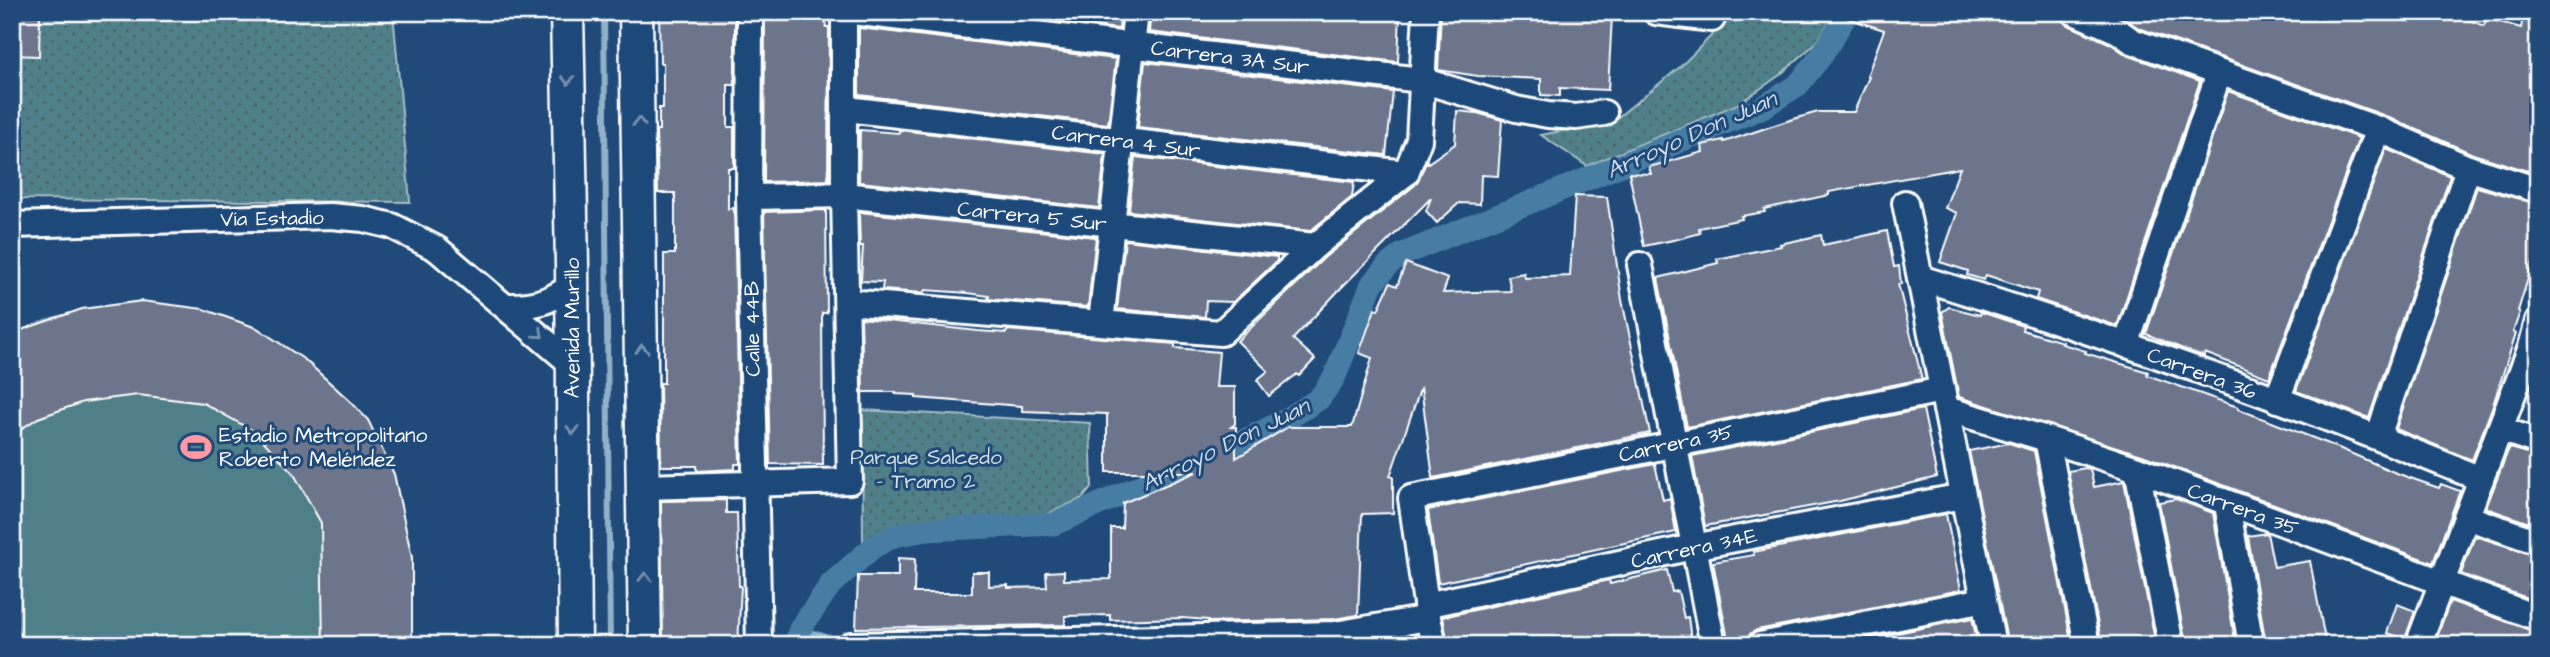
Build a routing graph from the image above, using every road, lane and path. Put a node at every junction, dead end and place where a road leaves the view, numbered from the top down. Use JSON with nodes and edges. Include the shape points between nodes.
{"nodes":[{"id":1,"x":567,"y":12,"type":"edge"},
{"id":2,"x":636,"y":12,"type":"edge"},
{"id":3,"x":750,"y":12,"type":"edge"},
{"id":4,"x":844,"y":12,"type":"edge"},
{"id":5,"x":852,"y":12,"type":"edge"},
{"id":6,"x":1136,"y":12,"type":"edge"},
{"id":7,"x":1426,"y":12,"type":"edge"},
{"id":8,"x":1656,"y":12,"type":"edge"},
{"id":9,"x":2074,"y":12,"type":"edge"},
{"id":10,"x":1712,"y":19,"type":"dead end"},
{"id":11,"x":1132,"y":46,"type":"junction"},
{"id":12,"x":2220,"y":73,"type":"junction"},
{"id":13,"x":1421,"y":80,"type":"junction"},
{"id":14,"x":846,"y":109,"type":"junction"},
{"id":15,"x":1604,"y":113,"type":"dead end"},
{"id":16,"x":2378,"y":129,"type":"junction"},
{"id":17,"x":1123,"y":141,"type":"junction"},
{"id":18,"x":2468,"y":168,"type":"junction"},
{"id":19,"x":1406,"y":173,"type":"junction"},
{"id":20,"x":2538,"y":190,"type":"edge"},
{"id":21,"x":844,"y":195,"type":"junction"},
{"id":22,"x":748,"y":197,"type":"junction"},
{"id":23,"x":1905,"y":203,"type":"dead end"},
{"id":24,"x":1112,"y":224,"type":"junction"},
{"id":25,"x":12,"y":225,"type":"edge"},
{"id":26,"x":1315,"y":246,"type":"junction"},
{"id":27,"x":1640,"y":265,"type":"dead end"},
{"id":28,"x":1920,"y":278,"type":"junction"},
{"id":29,"x":571,"y":286,"type":"junction"},
{"id":30,"x":847,"y":302,"type":"junction"},
{"id":31,"x":505,"y":306,"type":"junction"},
{"id":32,"x":2538,"y":321,"type":"edge"},
{"id":33,"x":1101,"y":323,"type":"junction"},
{"id":34,"x":2126,"y":345,"type":"junction"},
{"id":35,"x":572,"y":364,"type":"junction"},
{"id":36,"x":1944,"y":400,"type":"junction"},
{"id":37,"x":2277,"y":400,"type":"junction"},
{"id":38,"x":2500,"y":429,"type":"junction"},
{"id":39,"x":2378,"y":437,"type":"junction"},
{"id":40,"x":2047,"y":439,"type":"junction"},
{"id":41,"x":2538,"y":442,"type":"edge"},
{"id":42,"x":1675,"y":443,"type":"junction"},
{"id":43,"x":2137,"y":469,"type":"junction"},
{"id":44,"x":2481,"y":479,"type":"junction"},
{"id":45,"x":755,"y":484,"type":"junction"},
{"id":46,"x":644,"y":487,"type":"junction"},
{"id":47,"x":1963,"y":496,"type":"junction"},
{"id":48,"x":2227,"y":504,"type":"junction"},
{"id":49,"x":2466,"y":517,"type":"junction"},
{"id":50,"x":2538,"y":542,"type":"edge"},
{"id":51,"x":1693,"y":547,"type":"junction"},
{"id":52,"x":2442,"y":580,"type":"junction"},
{"id":53,"x":1984,"y":600,"type":"junction"},
{"id":54,"x":1427,"y":612,"type":"junction"},
{"id":55,"x":2538,"y":618,"type":"edge"},
{"id":56,"x":1335,"y":640,"type":"edge"},
{"id":57,"x":1102,"y":642,"type":"edge"},
{"id":58,"x":575,"y":645,"type":"edge"},
{"id":59,"x":645,"y":645,"type":"edge"},
{"id":60,"x":760,"y":645,"type":"edge"},
{"id":61,"x":851,"y":645,"type":"edge"},
{"id":62,"x":1434,"y":645,"type":"edge"},
{"id":63,"x":1713,"y":645,"type":"edge"},
{"id":64,"x":1760,"y":645,"type":"edge"},
{"id":65,"x":1993,"y":645,"type":"edge"},
{"id":66,"x":2087,"y":645,"type":"edge"},
{"id":67,"x":2171,"y":645,"type":"edge"},
{"id":68,"x":2251,"y":645,"type":"edge"},
{"id":69,"x":2418,"y":645,"type":"edge"}],
"edges":[{"from":1,"to":29,"type":"main road","name":"Avenida Murillo","one_way":true},
{"from":46,"to":2,"type":"main road","one_way":true},
{"from":3,"to":22,"type":"street","name":"Calle 44B"},
{"from":4,"to":14,"type":"street"},
{"from":5,"to":11,"type":"street","name":"Carrera 3A Sur"},
{"from":6,"to":11,"type":"street"},
{"from":7,"to":13,"type":"street"},
{"from":8,"to":10,"type":"street"},
{"from":9,"to":12,"type":"street","via":[[2132,41]]},
{"from":11,"to":13,"type":"street","name":"Carrera 3A Sur"},
{"from":11,"to":17,"type":"street"},
{"from":12,"to":16,"type":"street"},
{"from":12,"to":34,"type":"street"},
{"from":13,"to":15,"type":"street","name":"Carrera 3A Sur","via":[[1517,109],[1576,117]]},
{"from":13,"to":19,"type":"street","via":[[1419,140]]},
{"from":14,"to":17,"type":"street","name":"Carrera 4 Sur"},
{"from":14,"to":21,"type":"street"},
{"from":16,"to":18,"type":"street"},
{"from":16,"to":37,"type":"street"},
{"from":17,"to":19,"type":"street","name":"Carrera 4 Sur"},
{"from":17,"to":24,"type":"street"},
{"from":18,"to":20,"type":"street"},
{"from":18,"to":39,"type":"street"},
{"from":19,"to":26,"type":"street"},
{"from":21,"to":22,"type":"street","name":"Carrera 5 Sur"},
{"from":21,"to":24,"type":"street","name":"Carrera 5 Sur"},
{"from":21,"to":30,"type":"street"},
{"from":22,"to":45,"type":"street","name":"Calle 44B"},
{"from":23,"to":28,"type":"street"},
{"from":24,"to":26,"type":"street","name":"Carrera 5 Sur"},
{"from":24,"to":33,"type":"street"},
{"from":25,"to":31,"type":"street","name":"Vía Estadio","via":[[330,216],[363,219],[404,231],[437,249]]},
{"from":26,"to":33,"type":"street","via":[[1221,333]]},
{"from":27,"to":42,"type":"street"},
{"from":28,"to":34,"type":"street","name":"Carrera 36"},
{"from":28,"to":36,"type":"street"},
{"from":29,"to":31,"type":"street","via":[[541,304]]},
{"from":29,"to":35,"type":"main road","name":"Avenida Murillo"},
{"from":30,"to":33,"type":"street"},
{"from":30,"to":45,"type":"street","via":[[850,481]]},
{"from":31,"to":35,"type":"street","name":"Vía Estadio","one_way":true},
{"from":32,"to":38,"type":"street"},
{"from":34,"to":37,"type":"street","name":"Carrera 36"},
{"from":35,"to":58,"type":"main road","name":"Avenida Murillo","one_way":true},
{"from":36,"to":40,"type":"street","name":"Carrera 35"},
{"from":36,"to":42,"type":"street","name":"Carrera 35"},
{"from":36,"to":47,"type":"street"},
{"from":37,"to":39,"type":"street","name":"Carrera 36"},
{"from":38,"to":41,"type":"street"},
{"from":38,"to":44,"type":"street"},
{"from":39,"to":44,"type":"street","name":"Carrera 36"},
{"from":40,"to":43,"type":"street","name":"Carrera 35"},
{"from":40,"to":66,"type":"street"},
{"from":42,"to":51,"type":"street"},
{"from":42,"to":54,"type":"street","name":"Carrera 35","via":[[1411,498]]},
{"from":43,"to":48,"type":"street","name":"Carrera 35"},
{"from":43,"to":67,"type":"street"},
{"from":44,"to":49,"type":"street"},
{"from":45,"to":46,"type":"street"},
{"from":45,"to":60,"type":"street","name":"Calle 44B"},
{"from":59,"to":46,"type":"main road","one_way":true},
{"from":47,"to":51,"type":"street","name":"Carrera 34E"},
{"from":47,"to":53,"type":"street"},
{"from":48,"to":52,"type":"street","name":"Carrera 35"},
{"from":48,"to":68,"type":"street"},
{"from":49,"to":50,"type":"street"},
{"from":49,"to":52,"type":"street"},
{"from":51,"to":54,"type":"street","name":"Carrera 34E"},
{"from":51,"to":63,"type":"street"},
{"from":52,"to":55,"type":"street","name":"Carrera 35"},
{"from":52,"to":69,"type":"street"},
{"from":53,"to":64,"type":"street"},
{"from":53,"to":65,"type":"street"},
{"from":54,"to":56,"type":"street","name":"Carrera 34E"},
{"from":54,"to":62,"type":"street"},
{"from":56,"to":57,"type":"street","name":"Carrera 34E"},
{"from":57,"to":61,"type":"street","name":"Carrera 34E"}]}
